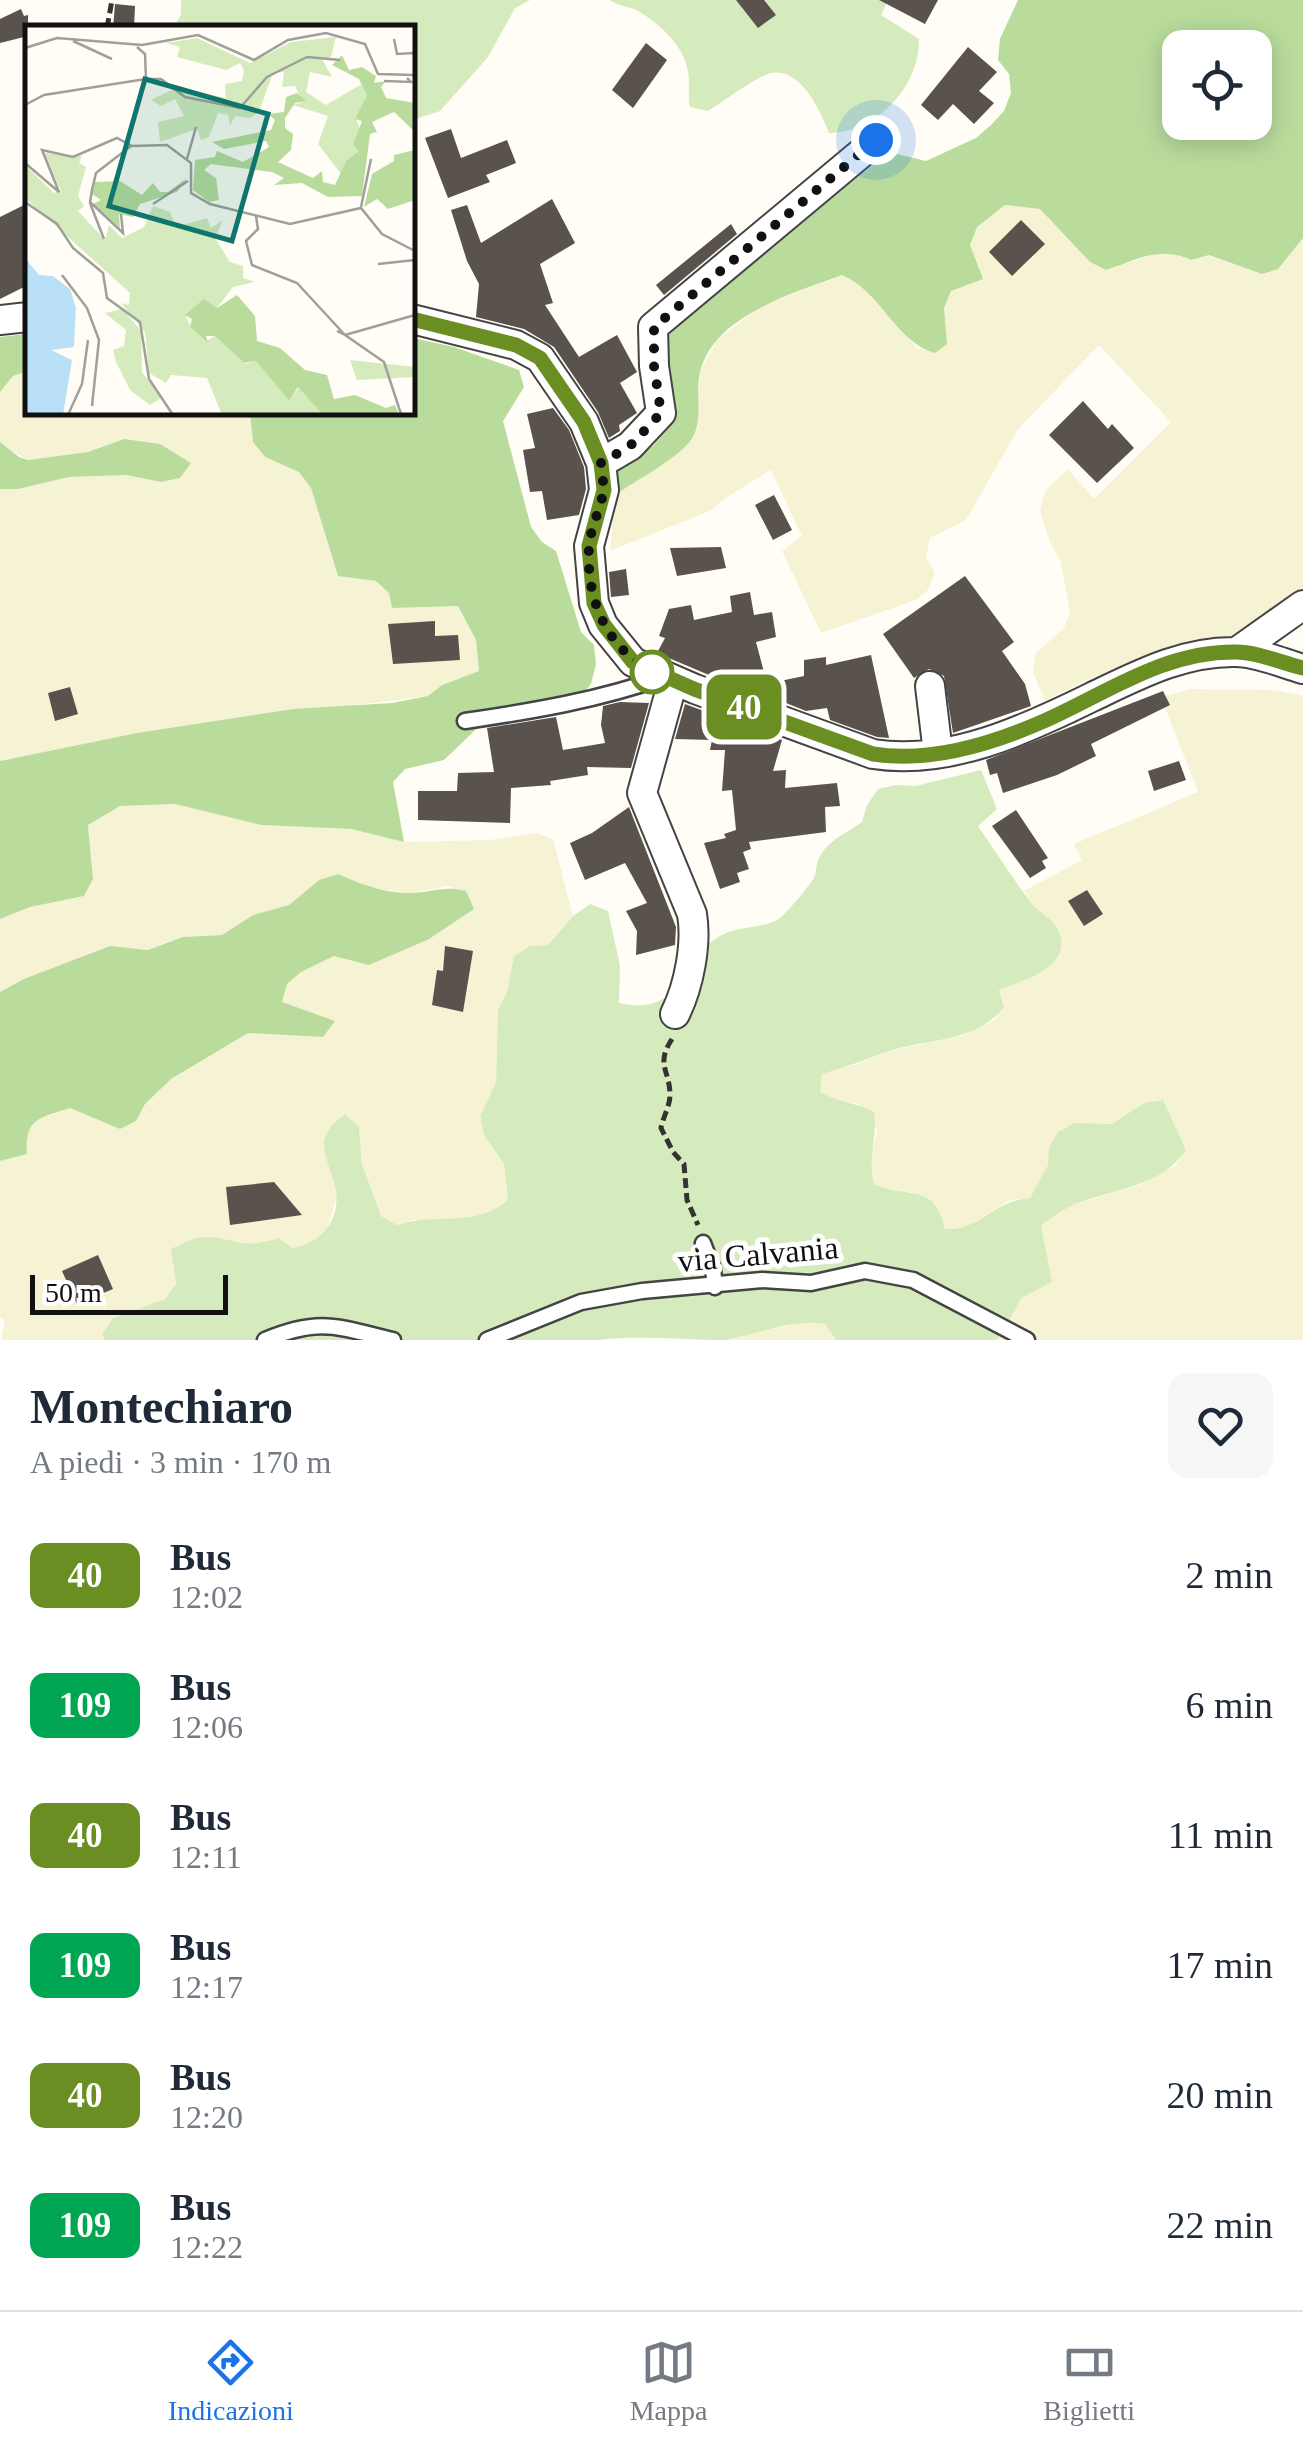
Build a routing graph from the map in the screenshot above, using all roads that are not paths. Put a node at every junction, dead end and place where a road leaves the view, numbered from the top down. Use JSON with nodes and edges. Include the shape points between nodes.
{"nodes":[{"id":1,"x":876,"y":140,"type":"dead end"},
{"id":2,"x":25,"y":317,"type":"edge"},
{"id":3,"x":0,"y":320,"type":"edge"},
{"id":4,"x":415,"y":320,"type":"edge"},
{"id":5,"x":601,"y":463,"type":"junction"},
{"id":6,"x":1303,"y":605,"type":"edge"},
{"id":7,"x":1238,"y":652,"type":"junction"},
{"id":8,"x":1303,"y":668,"type":"edge"},
{"id":9,"x":669,"y":679,"type":"junction"},
{"id":10,"x":930,"y":686,"type":"dead end"},
{"id":11,"x":465,"y":720,"type":"dead end"},
{"id":12,"x":938,"y":753,"type":"junction"},
{"id":13,"x":675,"y":1014,"type":"road end"},
{"id":14,"x":703,"y":1243,"type":"road end"},
{"id":15,"x":715,"y":1286,"type":"junction"},
{"id":16,"x":265,"y":1340,"type":"edge"},
{"id":17,"x":393,"y":1340,"type":"edge"},
{"id":18,"x":487,"y":1340,"type":"edge"},
{"id":19,"x":1027,"y":1340,"type":"edge"}],
"edges":[{"from":1,"to":5,"type":"street","via":[[654,327],[661,413],[630,446]]},
{"from":2,"to":3,"type":"street"},
{"from":4,"to":5,"type":"street","via":[[516,345],[540,358],[584,422]]},
{"from":5,"to":9,"type":"street","via":[[604,490],[589,546],[594,603],[618,647]]},
{"from":6,"to":7,"type":"street"},
{"from":7,"to":8,"type":"street"},
{"from":7,"to":12,"type":"street","via":[[1166,661],[1042,722]]},
{"from":9,"to":11,"type":"lane","via":[[554,708]]},
{"from":9,"to":12,"type":"street","via":[[873,754]]},
{"from":9,"to":13,"type":"street","via":[[642,793],[695,932]]},
{"from":10,"to":12,"type":"street"},
{"from":14,"to":15,"type":"lane"},
{"from":15,"to":18,"type":"lane","name":"via Calvania","via":[[581,1302]]},
{"from":15,"to":19,"type":"lane","name":"via Calvania","via":[[811,1283],[865,1271],[913,1280]]},
{"from":16,"to":17,"type":"lane","via":[[299,1326],[341,1326]]}]}
